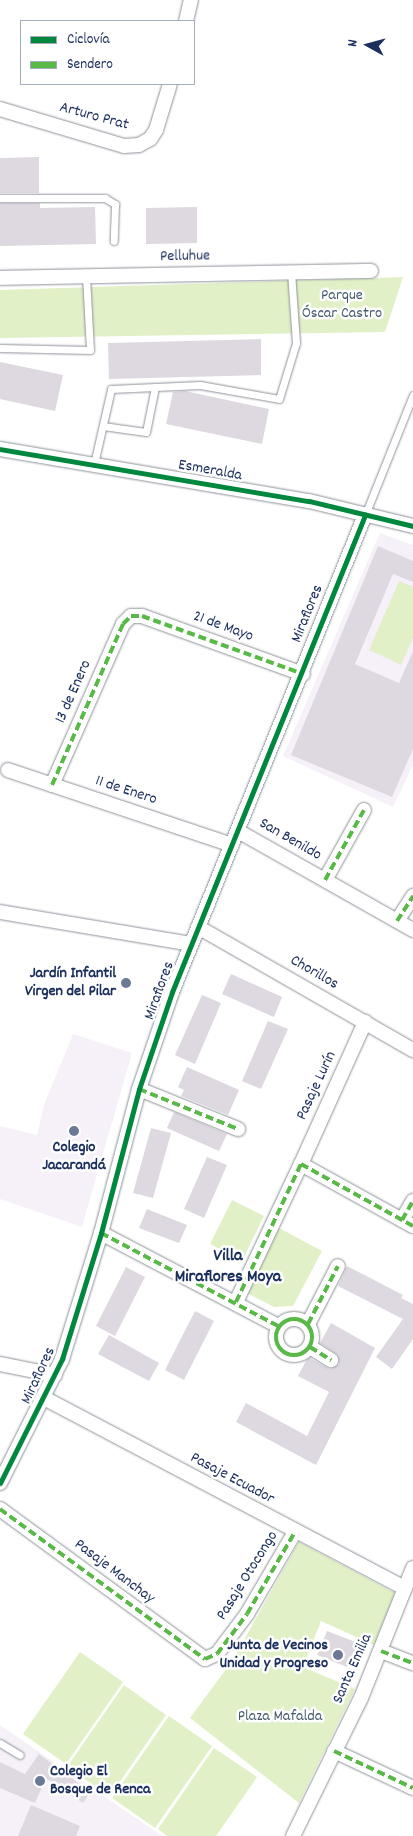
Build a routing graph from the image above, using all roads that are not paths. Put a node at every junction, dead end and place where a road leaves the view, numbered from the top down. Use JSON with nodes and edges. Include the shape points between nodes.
{"nodes":[{"id":1,"x":191,"y":0,"type":"edge"},
{"id":2,"x":186,"y":20,"type":"edge"},
{"id":3,"x":170,"y":85,"type":"edge"},
{"id":4,"x":0,"y":109,"type":"edge"},
{"id":5,"x":0,"y":198,"type":"edge"},
{"id":6,"x":114,"y":241,"type":"dead end"},
{"id":7,"x":371,"y":271,"type":"dead end"},
{"id":8,"x":291,"y":272,"type":"junction"},
{"id":9,"x":86,"y":277,"type":"junction"},
{"id":10,"x":0,"y":278,"type":"edge"},
{"id":11,"x":0,"y":348,"type":"edge"},
{"id":12,"x":155,"y":387,"type":"junction"},
{"id":13,"x":413,"y":395,"type":"edge"},
{"id":14,"x":103,"y":426,"type":"junction"},
{"id":15,"x":0,"y":448,"type":"edge"},
{"id":16,"x":94,"y":464,"type":"junction"},
{"id":17,"x":365,"y":514,"type":"junction"},
{"id":18,"x":413,"y":526,"type":"edge"},
{"id":19,"x":131,"y":616,"type":"joint"},
{"id":20,"x":303,"y":674,"type":"junction"},
{"id":21,"x":8,"y":770,"type":"dead end"},
{"id":22,"x":52,"y":785,"type":"junction"},
{"id":23,"x":364,"y":810,"type":"dead end"},
{"id":24,"x":238,"y":831,"type":"junction"},
{"id":25,"x":232,"y":845,"type":"junction"},
{"id":26,"x":325,"y":880,"type":"junction"},
{"id":27,"x":413,"y":896,"type":"edge"},
{"id":28,"x":0,"y":912,"type":"edge"},
{"id":29,"x":397,"y":921,"type":"junction"},
{"id":30,"x":198,"y":927,"type":"junction"},
{"id":31,"x":413,"y":930,"type":"edge"},
{"id":32,"x":191,"y":944,"type":"junction"},
{"id":33,"x":365,"y":1022,"type":"junction"},
{"id":34,"x":413,"y":1050,"type":"edge"},
{"id":35,"x":139,"y":1089,"type":"junction"},
{"id":36,"x":238,"y":1129,"type":"dead end"},
{"id":37,"x":301,"y":1164,"type":"junction"},
{"id":38,"x":413,"y":1201,"type":"edge"},
{"id":39,"x":408,"y":1223,"type":"edge"},
{"id":40,"x":101,"y":1233,"type":"junction"},
{"id":41,"x":338,"y":1266,"type":"dead end"},
{"id":42,"x":236,"y":1302,"type":"junction"},
{"id":43,"x":308,"y":1324,"type":"junction"},
{"id":44,"x":278,"y":1326,"type":"junction"},
{"id":45,"x":310,"y":1347,"type":"junction"},
{"id":46,"x":331,"y":1360,"type":"dead end"},
{"id":47,"x":0,"y":1364,"type":"edge"},
{"id":48,"x":55,"y":1375,"type":"junction"},
{"id":49,"x":44,"y":1398,"type":"junction"},
{"id":50,"x":0,"y":1483,"type":"edge"},
{"id":51,"x":0,"y":1509,"type":"edge"},
{"id":52,"x":295,"y":1532,"type":"junction"},
{"id":53,"x":413,"y":1568,"type":"edge"},
{"id":54,"x":405,"y":1588,"type":"junction"},
{"id":55,"x":381,"y":1651,"type":"junction"},
{"id":56,"x":210,"y":1659,"type":"joint"},
{"id":57,"x":413,"y":1663,"type":"edge"},
{"id":58,"x":0,"y":1743,"type":"edge"},
{"id":59,"x":334,"y":1751,"type":"junction"},
{"id":60,"x":20,"y":1755,"type":"dead end"},
{"id":61,"x":413,"y":1788,"type":"edge"},
{"id":62,"x":292,"y":1836,"type":"edge"}],
"edges":[{"from":1,"to":2,"type":"street"},
{"from":3,"to":4,"type":"street","name":"Arturo Prat","via":[[156,130],[150,139],[139,145],[124,146]]},
{"from":5,"to":6,"type":"lane","via":[[105,198],[115,204]]},
{"from":7,"to":8,"type":"street","name":"Pelluhue"},
{"from":8,"to":9,"type":"street","name":"Pelluhue"},
{"from":8,"to":12,"type":"lane","via":[[296,343],[279,399],[200,384]]},
{"from":9,"to":10,"type":"street","name":"Pelluhue"},
{"from":9,"to":11,"type":"lane","via":[[90,350]]},
{"from":12,"to":14,"type":"lane","via":[[110,389]]},
{"from":12,"to":14,"type":"lane","via":[[146,432]]},
{"from":13,"to":17,"type":"lane"},
{"from":14,"to":16,"type":"lane"},
{"from":15,"to":16,"type":"street","name":"Esmeralda"},
{"from":16,"to":17,"type":"street","name":"Esmeralda"},
{"from":17,"to":18,"type":"street","name":"Esmeralda"},
{"from":17,"to":20,"type":"street","name":"Miraflores"},
{"from":19,"to":20,"type":"street","name":"21 de Mayo","via":[[142,616]]},
{"from":19,"to":22,"type":"street","name":"13 de Enero","via":[[123,624]]},
{"from":20,"to":24,"type":"street","name":"Miraflores"},
{"from":21,"to":22,"type":"street","name":"11 de Enero"},
{"from":22,"to":25,"type":"street","name":"11 de Enero"},
{"from":23,"to":26,"type":"street","name":"San Benildo"},
{"from":24,"to":25,"type":"street","name":"Miraflores"},
{"from":24,"to":26,"type":"street","name":"San Benildo"},
{"from":25,"to":30,"type":"street","name":"Miraflores"},
{"from":26,"to":29,"type":"street","name":"San Benildo"},
{"from":27,"to":29,"type":"street"},
{"from":28,"to":32,"type":"street"},
{"from":29,"to":31,"type":"street","name":"San Benildo"},
{"from":30,"to":32,"type":"street","name":"Miraflores"},
{"from":30,"to":33,"type":"street","name":"Chorillos"},
{"from":32,"to":35,"type":"street","name":"Miraflores"},
{"from":33,"to":34,"type":"street","name":"Chorillos"},
{"from":33,"to":37,"type":"street","name":"Pasaje Lurín"},
{"from":35,"to":36,"type":"street"},
{"from":35,"to":40,"type":"street","name":"Miraflores"},
{"from":37,"to":39,"type":"street"},
{"from":37,"to":42,"type":"street","name":"Pasaje Lurín"},
{"from":38,"to":39,"type":"street"},
{"from":40,"to":42,"type":"street"},
{"from":40,"to":48,"type":"street","name":"Miraflores","via":[[70,1338]]},
{"from":41,"to":43,"type":"street"},
{"from":42,"to":44,"type":"street"},
{"from":43,"to":44,"type":"street","via":[[302,1320],[288,1320]]},
{"from":43,"to":45,"type":"street"},
{"from":44,"to":45,"type":"street","via":[[277,1345],[283,1352],[295,1356]]},
{"from":45,"to":46,"type":"street"},
{"from":47,"to":48,"type":"street"},
{"from":48,"to":49,"type":"street","name":"Miraflores"},
{"from":49,"to":50,"type":"street","name":"Miraflores"},
{"from":49,"to":52,"type":"street","name":"Pasaje Ecuador"},
{"from":51,"to":56,"type":"street","name":"Pasaje Manchay","via":[[200,1658]]},
{"from":52,"to":54,"type":"street","name":"Pasaje Ecuador"},
{"from":52,"to":56,"type":"street","name":"Pasaje Otocongo","via":[[247,1614]]},
{"from":53,"to":54,"type":"street","name":"Santa Emilia"},
{"from":54,"to":55,"type":"street","name":"Santa Emilia"},
{"from":55,"to":57,"type":"street"},
{"from":55,"to":59,"type":"street","name":"Santa Emilia"},
{"from":58,"to":60,"type":"lane"},
{"from":59,"to":61,"type":"street"},
{"from":59,"to":62,"type":"street","name":"Santa Emilia"}]}
